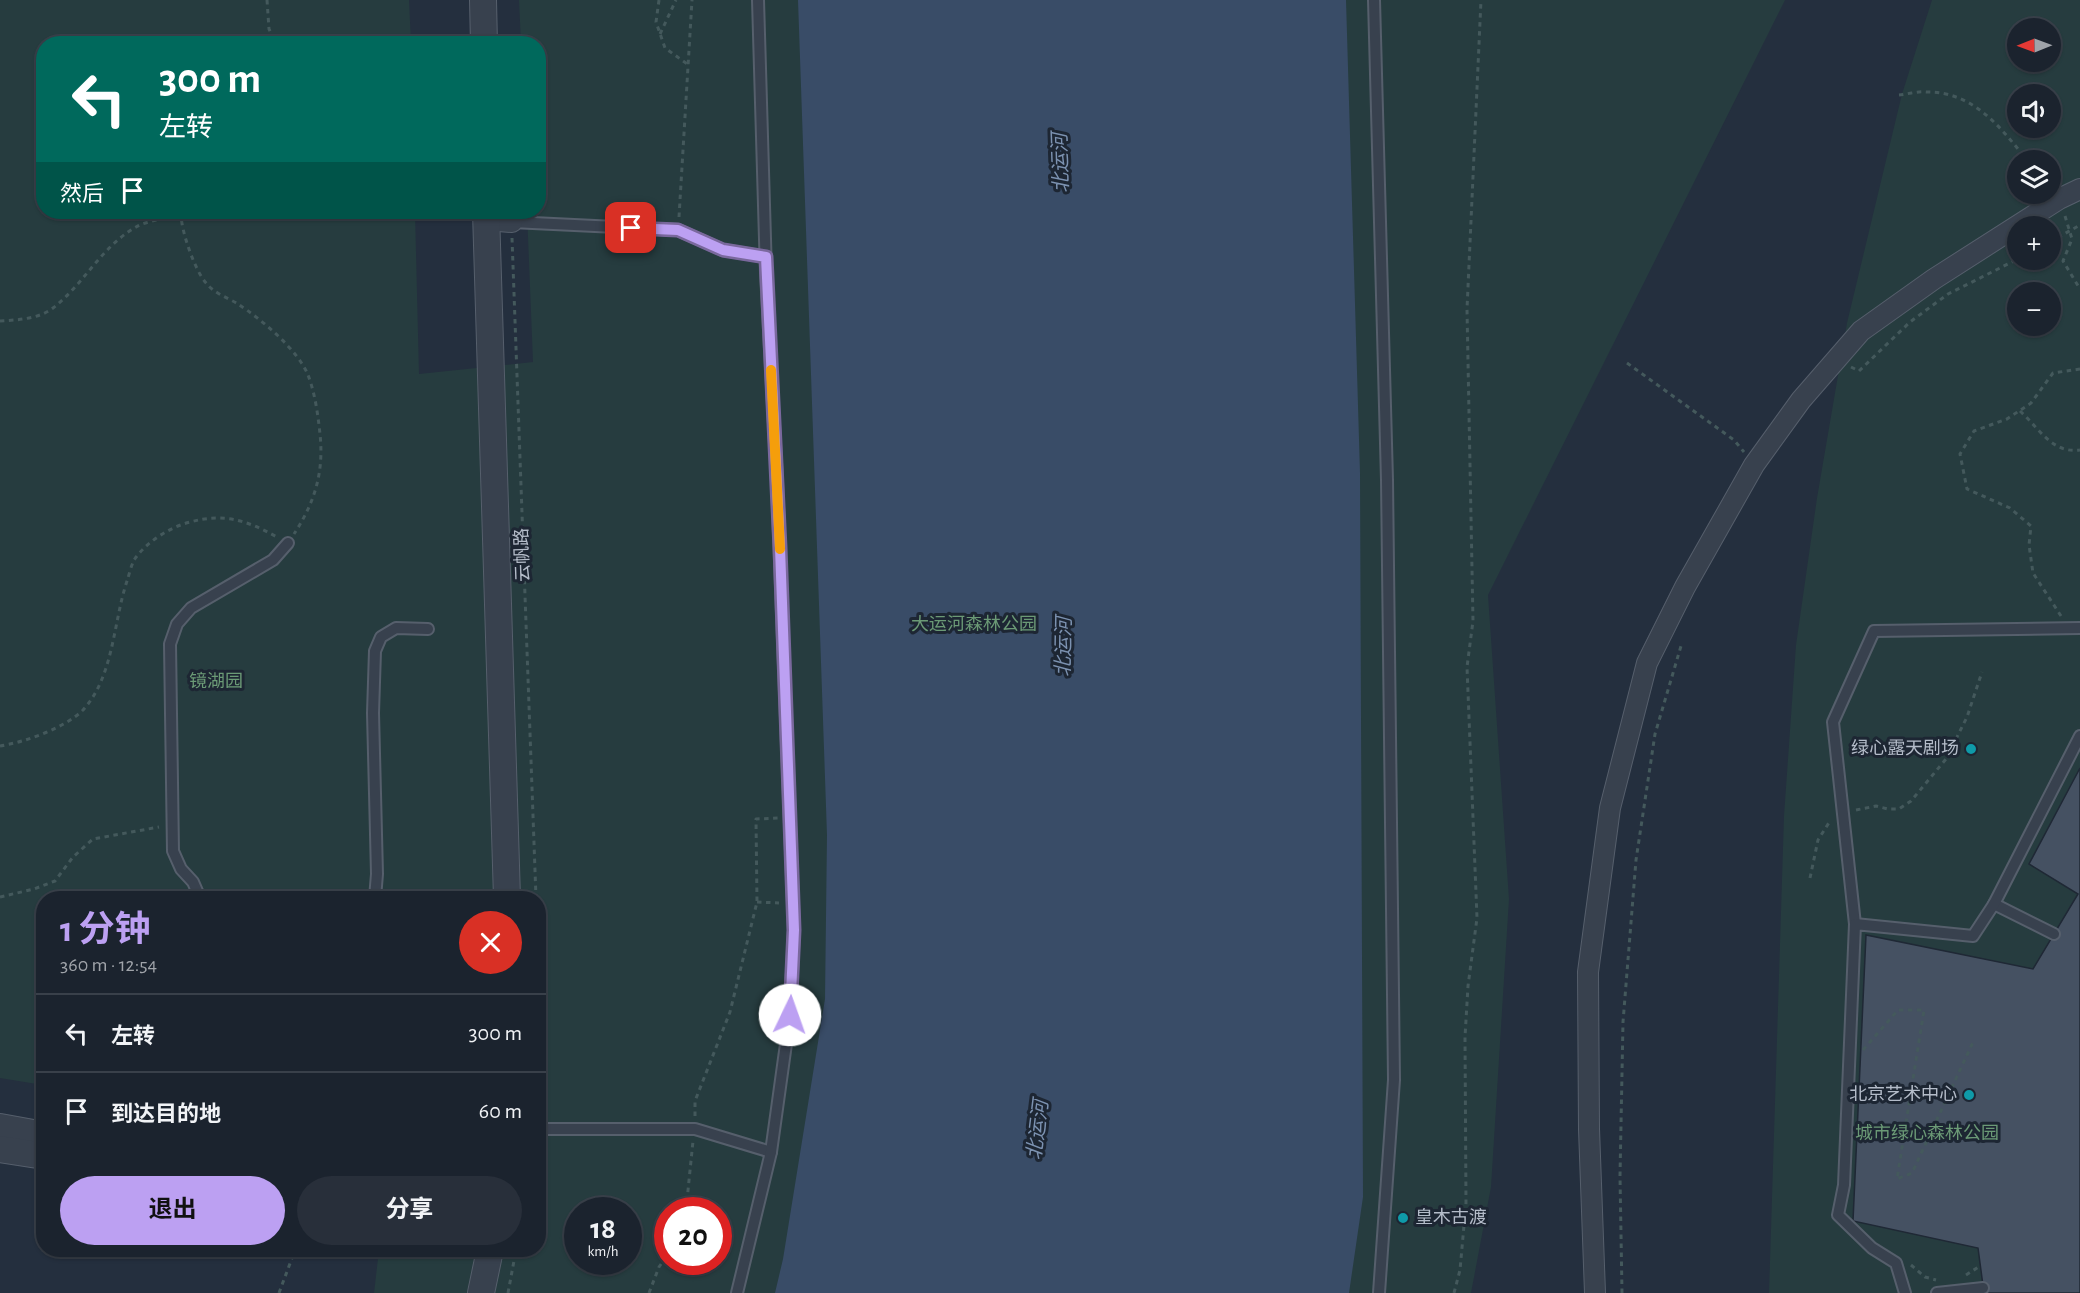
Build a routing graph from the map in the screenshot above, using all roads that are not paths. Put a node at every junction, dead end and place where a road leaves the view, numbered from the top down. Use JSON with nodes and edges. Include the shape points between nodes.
{"nodes":[{"id":1,"x":483,"y":0,"type":"edge"},
{"id":2,"x":758,"y":0,"type":"edge"},
{"id":3,"x":1374,"y":0,"type":"edge"},
{"id":4,"x":484,"y":36,"type":"edge"},
{"id":5,"x":2080,"y":189,"type":"edge"},
{"id":6,"x":486,"y":219,"type":"edge"},
{"id":7,"x":499,"y":219,"type":"edge"},
{"id":8,"x":512,"y":222,"type":"joint"},
{"id":9,"x":766,"y":257,"type":"junction"},
{"id":10,"x":288,"y":543,"type":"road end"},
{"id":11,"x":2074,"y":628,"type":"edge"},
{"id":12,"x":428,"y":629,"type":"dead end"},
{"id":13,"x":2080,"y":736,"type":"edge"},
{"id":14,"x":197,"y":891,"type":"edge"},
{"id":15,"x":376,"y":891,"type":"edge"},
{"id":16,"x":507,"y":891,"type":"edge"},
{"id":17,"x":1994,"y":904,"type":"junction"},
{"id":18,"x":1855,"y":924,"type":"junction"},
{"id":19,"x":2054,"y":934,"type":"dead end"},
{"id":20,"x":0,"y":1127,"type":"edge"},
{"id":21,"x":546,"y":1129,"type":"edge"},
{"id":22,"x":36,"y":1134,"type":"edge"},
{"id":23,"x":0,"y":1149,"type":"edge"},
{"id":24,"x":771,"y":1152,"type":"junction"},
{"id":25,"x":36,"y":1155,"type":"edge"},
{"id":26,"x":489,"y":1257,"type":"edge"},
{"id":27,"x":1983,"y":1288,"type":"dead end"},
{"id":28,"x":481,"y":1293,"type":"edge"},
{"id":29,"x":737,"y":1293,"type":"edge"},
{"id":30,"x":1379,"y":1293,"type":"edge"},
{"id":31,"x":1595,"y":1293,"type":"edge"},
{"id":32,"x":1905,"y":1293,"type":"edge"},
{"id":33,"x":1937,"y":1293,"type":"edge"}],
"edges":[{"from":1,"to":4,"type":"street"},
{"from":2,"to":9,"type":"lane"},
{"from":3,"to":30,"type":"lane","via":[[1387,480],[1394,1080]]},
{"from":5,"to":31,"type":"street","via":[[1934,279],[1861,332],[1801,400],[1754,465],[1647,663],[1610,808],[1588,972]]},
{"from":6,"to":16,"type":"street","name":"云帆路"},
{"from":7,"to":8,"type":"street"},
{"from":8,"to":9,"type":"lane","via":[[678,230],[723,250]]},
{"from":9,"to":24,"type":"lane","via":[[794,930],[790,1015]]},
{"from":10,"to":14,"type":"lane","via":[[273,560],[191,608],[177,624],[170,645],[173,851]]},
{"from":11,"to":18,"type":"lane","via":[[1874,631],[1833,722]]},
{"from":12,"to":15,"type":"lane","via":[[396,628],[381,637],[375,651]]},
{"from":13,"to":17,"type":"lane"},
{"from":17,"to":18,"type":"lane","via":[[1973,936]]},
{"from":17,"to":19,"type":"lane"},
{"from":18,"to":32,"type":"lane","via":[[1844,1185],[1838,1215],[1872,1248],[1896,1263]]},
{"from":20,"to":22,"type":"street"},
{"from":21,"to":24,"type":"lane","via":[[694,1129]]},
{"from":23,"to":25,"type":"street"},
{"from":24,"to":29,"type":"lane"},
{"from":26,"to":28,"type":"street"},
{"from":27,"to":33,"type":"lane"}]}
